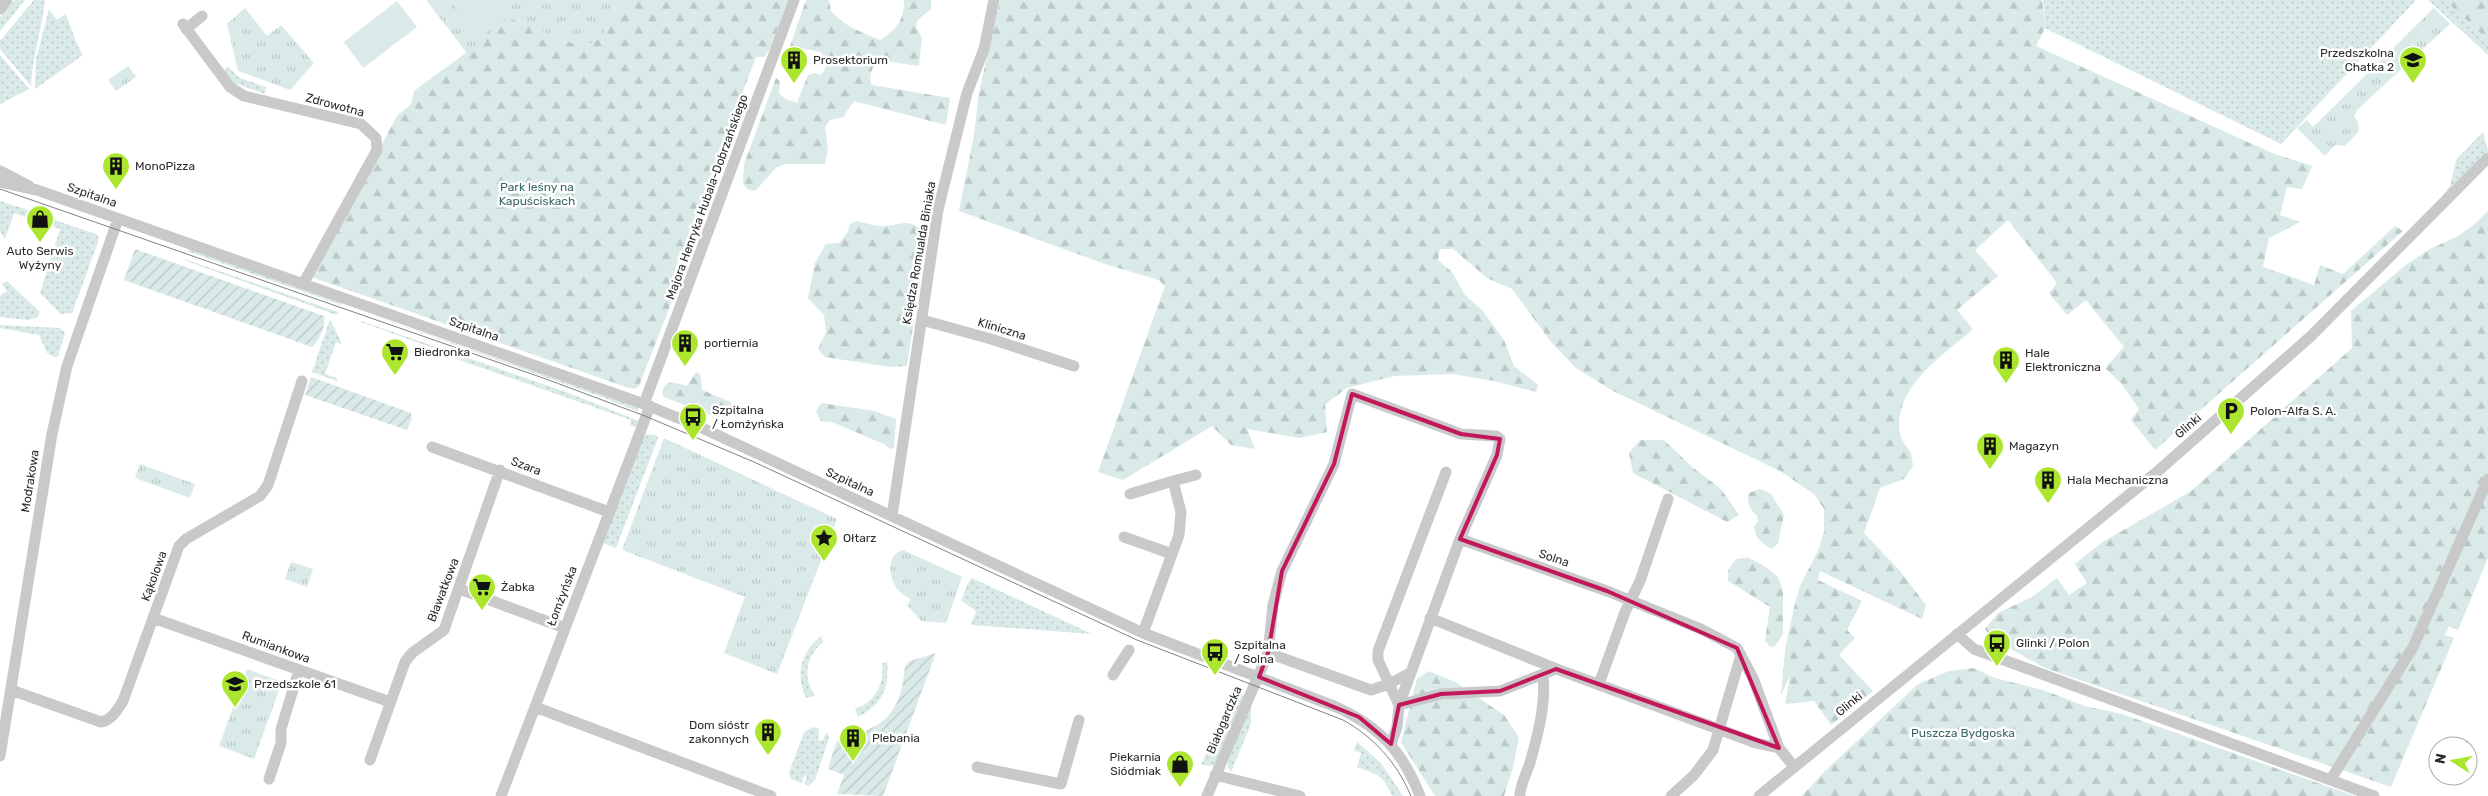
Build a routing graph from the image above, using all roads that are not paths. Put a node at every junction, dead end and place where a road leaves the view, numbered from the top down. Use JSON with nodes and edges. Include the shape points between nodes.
{"nodes":[{"id":1,"x":7,"y":0,"type":"edge"},
{"id":2,"x":794,"y":0,"type":"edge"},
{"id":3,"x":994,"y":0,"type":"edge"},
{"id":4,"x":0,"y":9,"type":"edge"},
{"id":5,"x":202,"y":16,"type":"dead end"},
{"id":6,"x":2488,"y":158,"type":"edge"},
{"id":7,"x":0,"y":171,"type":"edge"},
{"id":8,"x":0,"y":182,"type":"edge"},
{"id":9,"x":37,"y":190,"type":"junction"},
{"id":10,"x":118,"y":219,"type":"junction"},
{"id":11,"x":303,"y":284,"type":"junction"},
{"id":12,"x":922,"y":320,"type":"junction"},
{"id":13,"x":1074,"y":366,"type":"dead end"},
{"id":14,"x":302,"y":380,"type":"dead end"},
{"id":15,"x":647,"y":405,"type":"junction"},
{"id":16,"x":432,"y":447,"type":"dead end"},
{"id":17,"x":500,"y":470,"type":"junction"},
{"id":18,"x":1446,"y":472,"type":"dead end"},
{"id":19,"x":1196,"y":475,"type":"dead end"},
{"id":20,"x":2488,"y":479,"type":"edge"},
{"id":21,"x":1173,"y":481,"type":"junction"},
{"id":22,"x":1130,"y":494,"type":"dead end"},
{"id":23,"x":1668,"y":499,"type":"dead end"},
{"id":24,"x":609,"y":512,"type":"junction"},
{"id":25,"x":892,"y":516,"type":"junction"},
{"id":26,"x":1124,"y":537,"type":"dead end"},
{"id":27,"x":1460,"y":539,"type":"junction"},
{"id":28,"x":1172,"y":554,"type":"junction"},
{"id":29,"x":460,"y":589,"type":"junction"},
{"id":30,"x":1631,"y":601,"type":"junction"},
{"id":31,"x":153,"y":618,"type":"junction"},
{"id":32,"x":1430,"y":618,"type":"junction"},
{"id":33,"x":565,"y":628,"type":"junction"},
{"id":34,"x":1143,"y":633,"type":"junction"},
{"id":35,"x":1956,"y":634,"type":"junction"},
{"id":36,"x":1129,"y":650,"type":"dead end"},
{"id":37,"x":1268,"y":653,"type":"junction"},
{"id":38,"x":1741,"y":655,"type":"junction"},
{"id":39,"x":1556,"y":669,"type":"junction"},
{"id":40,"x":299,"y":670,"type":"junction"},
{"id":41,"x":1410,"y":673,"type":"junction"},
{"id":42,"x":1113,"y":675,"type":"dead end"},
{"id":43,"x":1544,"y":675,"type":"junction"},
{"id":44,"x":1259,"y":677,"type":"junction"},
{"id":45,"x":1389,"y":684,"type":"junction"},
{"id":46,"x":1600,"y":684,"type":"junction"},
{"id":47,"x":11,"y":690,"type":"junction"},
{"id":48,"x":390,"y":702,"type":"junction"},
{"id":49,"x":1399,"y":705,"type":"junction"},
{"id":50,"x":535,"y":707,"type":"junction"},
{"id":51,"x":1079,"y":720,"type":"dead end"},
{"id":52,"x":1720,"y":730,"type":"junction"},
{"id":53,"x":1391,"y":744,"type":"junction"},
{"id":54,"x":1779,"y":748,"type":"junction"},
{"id":55,"x":0,"y":756,"type":"edge"},
{"id":56,"x":370,"y":760,"type":"dead end"},
{"id":57,"x":977,"y":767,"type":"dead end"},
{"id":58,"x":1794,"y":767,"type":"junction"},
{"id":59,"x":1215,"y":775,"type":"junction"},
{"id":60,"x":269,"y":779,"type":"dead end"},
{"id":61,"x":2331,"y":779,"type":"junction"},
{"id":62,"x":501,"y":796,"type":"edge"},
{"id":63,"x":772,"y":796,"type":"edge"},
{"id":64,"x":1207,"y":796,"type":"edge"},
{"id":65,"x":1300,"y":796,"type":"edge"},
{"id":66,"x":1420,"y":796,"type":"edge"},
{"id":67,"x":1520,"y":796,"type":"edge"},
{"id":68,"x":1670,"y":796,"type":"edge"},
{"id":69,"x":1758,"y":796,"type":"edge"},
{"id":70,"x":2374,"y":796,"type":"edge"}],
"edges":[{"from":1,"to":4,"type":"street"},
{"from":2,"to":15,"type":"street","name":"Majora Henryka Hubala-Dobrzańskiego"},
{"from":3,"to":12,"type":"street","name":"Księdza Romualda Biniaka","via":[[984,49],[967,93],[938,210]]},
{"from":5,"to":11,"type":"street","name":"Zdrowotna","via":[[184,26],[230,88],[244,96],[361,124],[376,138],[377,150]]},
{"from":6,"to":35,"type":"street","name":"Glinki","via":[[2310,336],[2236,403]]},
{"from":7,"to":9,"type":"street","name":"Szpitalna"},
{"from":8,"to":9,"type":"street","name":"Szpitalna"},
{"from":9,"to":10,"type":"street","name":"Szpitalna"},
{"from":10,"to":11,"type":"street","name":"Szpitalna"},
{"from":10,"to":47,"type":"street","name":"Modrakowa","via":[[64,376],[40,500]]},
{"from":11,"to":15,"type":"street","name":"Szpitalna"},
{"from":12,"to":13,"type":"street","name":"Kliniczna"},
{"from":12,"to":25,"type":"street","name":"Księdza Romualda Biniaka"},
{"from":14,"to":31,"type":"street","name":"Kąkolowa","via":[[268,485],[260,496],[186,538],[179,546]]},
{"from":15,"to":24,"type":"street","name":"Łomżyńska"},
{"from":15,"to":25,"type":"street","name":"Szpitalna"},
{"from":16,"to":17,"type":"street","name":"Szara"},
{"from":17,"to":24,"type":"street","name":"Szara"},
{"from":17,"to":29,"type":"street","name":"Bławatkowa"},
{"from":18,"to":45,"type":"street","via":[[1378,651],[1378,660]]},
{"from":19,"to":21,"type":"street"},
{"from":20,"to":61,"type":"street","via":[[2413,647]]},
{"from":21,"to":22,"type":"street"},
{"from":21,"to":28,"type":"street","via":[[1181,525]]},
{"from":23,"to":30,"type":"street"},
{"from":24,"to":33,"type":"street","name":"Łomżyńska"},
{"from":25,"to":34,"type":"street","name":"Szpitalna"},
{"from":26,"to":28,"type":"street"},
{"from":27,"to":30,"type":"street","name":"Solna"},
{"from":27,"to":32,"type":"street"},
{"from":27,"to":37,"type":"street","name":"Białogardzka","via":[[1497,455],[1500,439],[1460,434],[1352,394],[1334,464],[1282,571],[1273,605]]},
{"from":28,"to":34,"type":"street"},
{"from":29,"to":33,"type":"street"},
{"from":29,"to":48,"type":"street","name":"Bławatkowa","via":[[444,630],[412,653],[405,662]]},
{"from":30,"to":38,"type":"street","name":"Solna","via":[[1719,638],[1737,648]]},
{"from":30,"to":46,"type":"street"},
{"from":31,"to":40,"type":"street","name":"Rumiankowa"},
{"from":31,"to":47,"type":"street","name":"Kąkolowa","via":[[123,701],[107,721],[101,722]]},
{"from":32,"to":39,"type":"street"},
{"from":32,"to":41,"type":"street"},
{"from":33,"to":50,"type":"street","name":"Łomżyńska"},
{"from":34,"to":44,"type":"street","name":"Szpitalna"},
{"from":35,"to":58,"type":"street","name":"Glinki"},
{"from":35,"to":61,"type":"street","via":[[1974,649]]},
{"from":36,"to":42,"type":"street"},
{"from":37,"to":44,"type":"street","name":"Białogardzka"},
{"from":37,"to":45,"type":"street","via":[[1370,690]]},
{"from":38,"to":52,"type":"street"},
{"from":38,"to":54,"type":"street","name":"Solna"},
{"from":39,"to":43,"type":"street"},
{"from":39,"to":46,"type":"street"},
{"from":40,"to":48,"type":"street","name":"Rumiankowa"},
{"from":40,"to":60,"type":"street","via":[[280,729],[282,743]]},
{"from":41,"to":45,"type":"street"},
{"from":41,"to":49,"type":"street"},
{"from":43,"to":49,"type":"street","via":[[1500,692],[1441,694]]},
{"from":43,"to":67,"type":"street","via":[[1541,720]]},
{"from":44,"to":53,"type":"street","name":"Szpitalna","via":[[1348,712],[1375,728]]},
{"from":44,"to":59,"type":"street","name":"Białogardzka"},
{"from":45,"to":49,"type":"street"},
{"from":46,"to":52,"type":"street"},
{"from":47,"to":55,"type":"street","name":"Modrakowa"},
{"from":48,"to":56,"type":"street","name":"Bławatkowa"},
{"from":49,"to":53,"type":"street"},
{"from":50,"to":62,"type":"street","name":"Łomżyńska"},
{"from":50,"to":63,"type":"street"},
{"from":51,"to":57,"type":"street","via":[[1061,784]]},
{"from":52,"to":54,"type":"street","via":[[1756,744]]},
{"from":52,"to":68,"type":"street","via":[[1704,764]]},
{"from":53,"to":66,"type":"street","name":"Szpitalna","via":[[1407,767]]},
{"from":54,"to":58,"type":"street","name":"Solna"},
{"from":58,"to":69,"type":"street","name":"Glinki"},
{"from":59,"to":64,"type":"street","name":"Białogardzka"},
{"from":59,"to":65,"type":"street"},
{"from":61,"to":70,"type":"street"}]}
